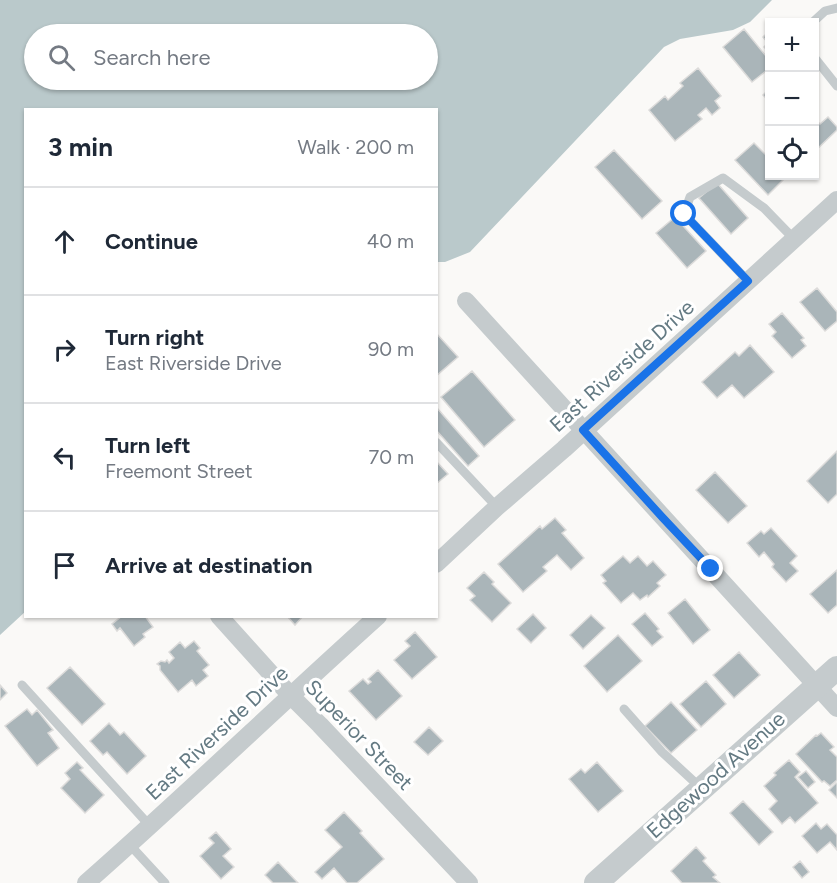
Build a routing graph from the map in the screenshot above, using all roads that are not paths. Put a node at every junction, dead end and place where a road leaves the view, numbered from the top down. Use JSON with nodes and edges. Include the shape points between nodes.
{"nodes":[{"id":1,"x":837,"y":8,"type":"edge"},
{"id":2,"x":817,"y":18,"type":"edge"},
{"id":3,"x":819,"y":63,"type":"edge"},
{"id":4,"x":837,"y":86,"type":"edge"},
{"id":5,"x":837,"y":200,"type":"edge"},
{"id":6,"x":794,"y":239,"type":"junction"},
{"id":7,"x":748,"y":281,"type":"junction"},
{"id":8,"x":466,"y":301,"type":"dead end"},
{"id":9,"x":583,"y":430,"type":"junction"},
{"id":10,"x":438,"y":444,"type":"edge"},
{"id":11,"x":497,"y":507,"type":"junction"},
{"id":12,"x":438,"y":562,"type":"edge"},
{"id":13,"x":221,"y":618,"type":"edge"},
{"id":14,"x":376,"y":618,"type":"edge"},
{"id":15,"x":837,"y":668,"type":"edge"},
{"id":16,"x":22,"y":685,"type":"dead end"},
{"id":17,"x":816,"y":687,"type":"junction"},
{"id":18,"x":291,"y":696,"type":"junction"},
{"id":19,"x":624,"y":708,"type":"dead end"},
{"id":20,"x":837,"y":708,"type":"edge"},
{"id":21,"x":701,"y":788,"type":"junction"},
{"id":22,"x":150,"y":826,"type":"junction"},
{"id":23,"x":130,"y":845,"type":"junction"},
{"id":24,"x":86,"y":883,"type":"edge"},
{"id":25,"x":165,"y":883,"type":"edge"},
{"id":26,"x":469,"y":883,"type":"edge"},
{"id":27,"x":596,"y":883,"type":"edge"}],
"edges":[{"from":1,"to":2,"type":"lane"},
{"from":3,"to":4,"type":"lane"},
{"from":5,"to":6,"type":"street","name":"East Riverside Drive"},
{"from":6,"to":7,"type":"street","name":"East Riverside Drive"},
{"from":6,"to":7,"type":"lane","via":[[764,208],[723,178],[690,197],[684,214]]},
{"from":7,"to":9,"type":"street","name":"East Riverside Drive"},
{"from":8,"to":9,"type":"street"},
{"from":9,"to":11,"type":"street","name":"East Riverside Drive"},
{"from":9,"to":17,"type":"street"},
{"from":10,"to":11,"type":"lane"},
{"from":11,"to":12,"type":"street","name":"East Riverside Drive"},
{"from":13,"to":18,"type":"street","name":"Superior Street"},
{"from":14,"to":18,"type":"street","name":"East Riverside Drive"},
{"from":15,"to":17,"type":"street","name":"Edgewood Avenue"},
{"from":16,"to":22,"type":"lane"},
{"from":17,"to":20,"type":"street"},
{"from":17,"to":21,"type":"street","name":"Edgewood Avenue"},
{"from":18,"to":22,"type":"street","name":"East Riverside Drive"},
{"from":18,"to":26,"type":"street","name":"Superior Street"},
{"from":19,"to":21,"type":"lane","via":[[662,752]]},
{"from":21,"to":27,"type":"street","name":"Edgewood Avenue"},
{"from":22,"to":23,"type":"street","name":"East Riverside Drive"},
{"from":23,"to":24,"type":"street","name":"East Riverside Drive"},
{"from":23,"to":25,"type":"lane"}]}
